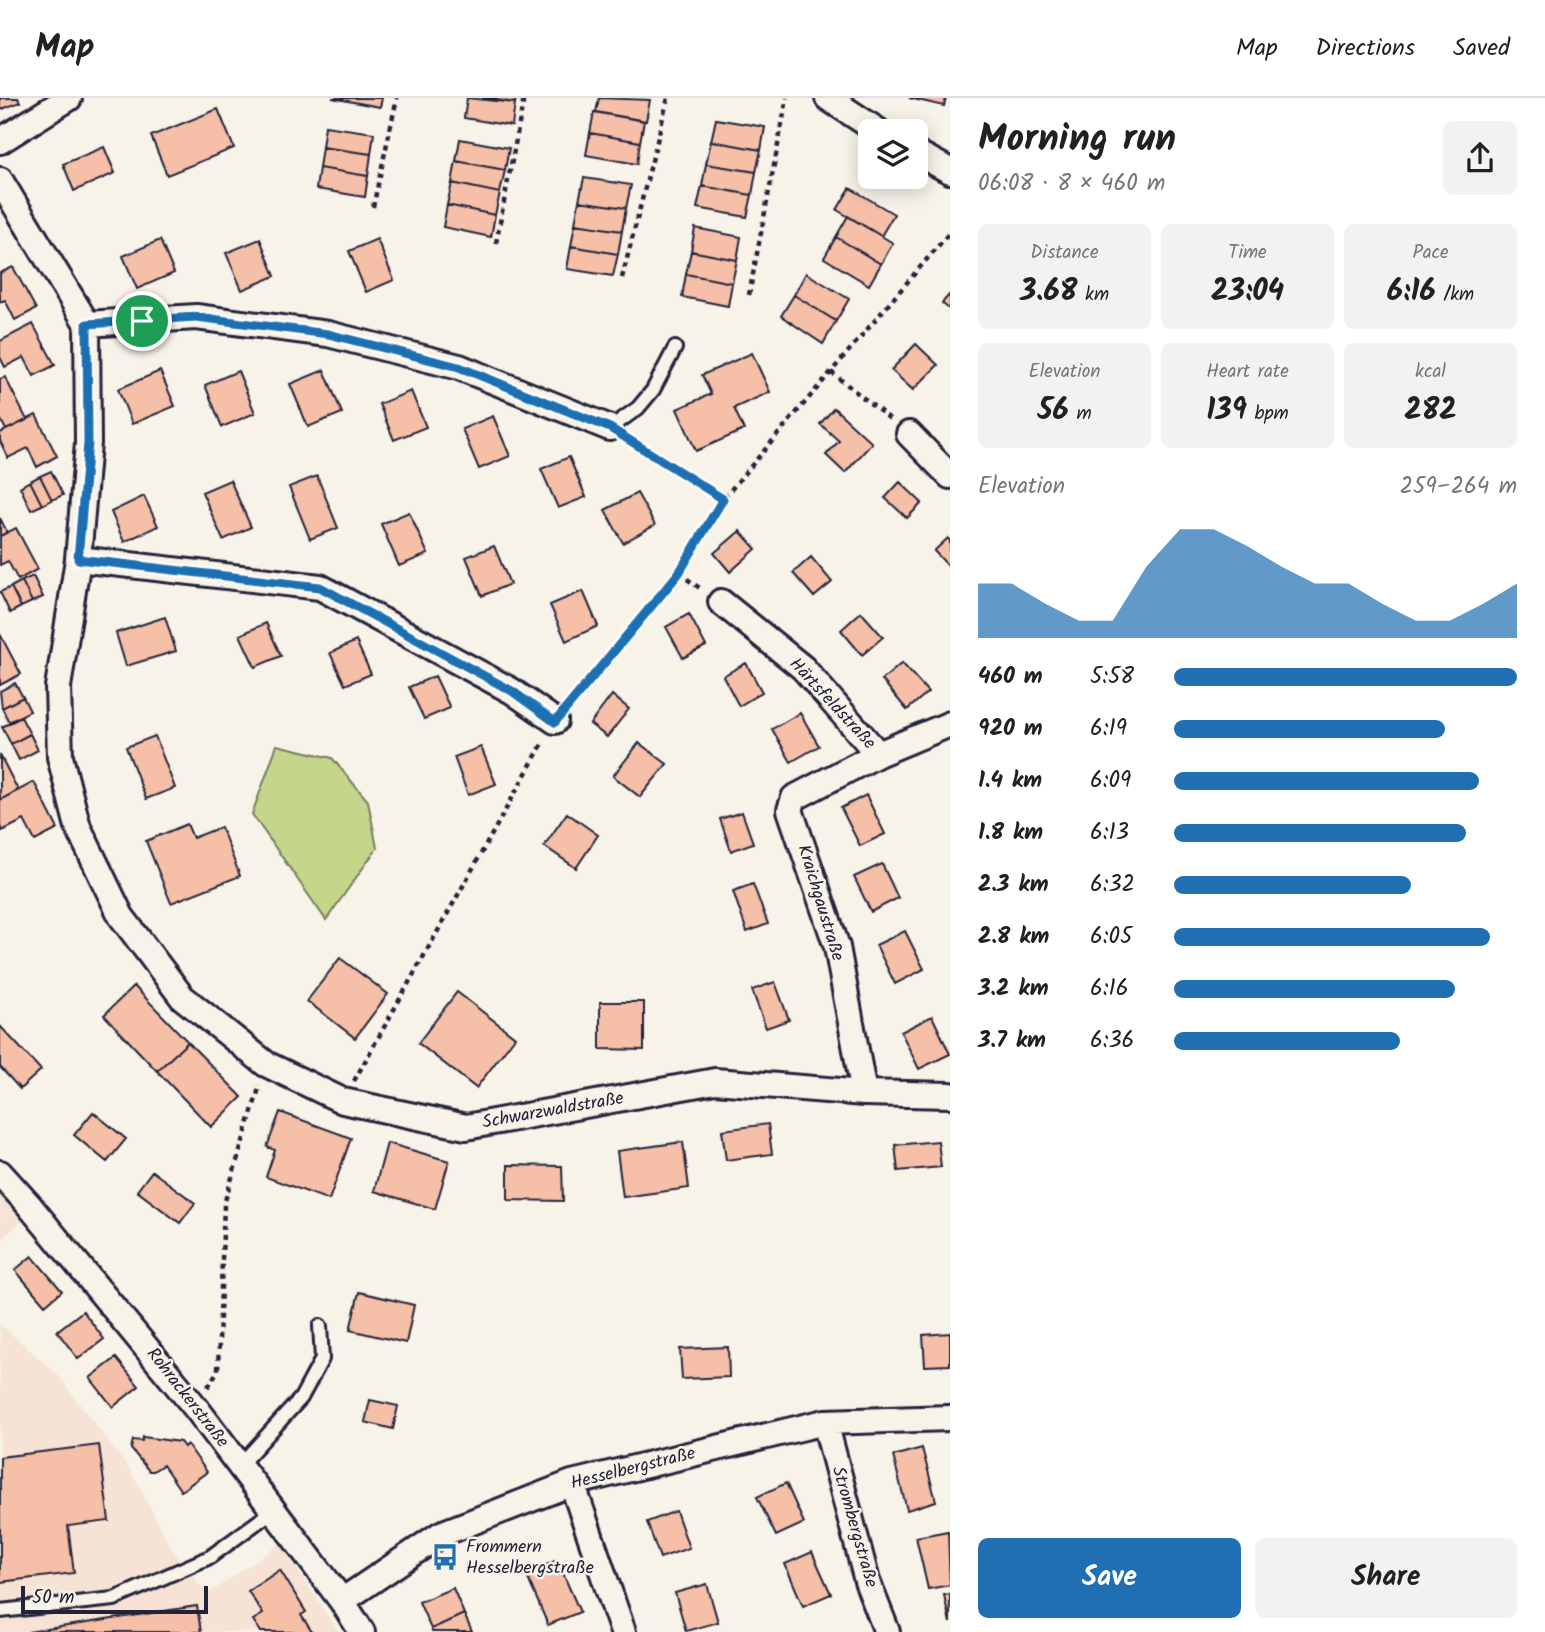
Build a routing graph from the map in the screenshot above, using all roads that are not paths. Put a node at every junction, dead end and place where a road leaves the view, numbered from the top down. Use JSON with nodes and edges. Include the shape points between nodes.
{"nodes":[{"id":1,"x":69,"y":98,"type":"edge"},
{"id":2,"x":828,"y":98,"type":"edge"},
{"id":3,"x":860,"y":119,"type":"edge"},
{"id":4,"x":0,"y":141,"type":"edge"},
{"id":5,"x":928,"y":159,"type":"edge"},
{"id":6,"x":950,"y":171,"type":"edge"},
{"id":7,"x":0,"y":180,"type":"edge"},
{"id":8,"x":87,"y":324,"type":"junction"},
{"id":9,"x":675,"y":348,"type":"dead end"},
{"id":10,"x":610,"y":428,"type":"joint"},
{"id":11,"x":909,"y":434,"type":"road end"},
{"id":12,"x":950,"y":476,"type":"edge"},
{"id":13,"x":78,"y":559,"type":"junction"},
{"id":14,"x":721,"y":602,"type":"dead end"},
{"id":15,"x":555,"y":722,"type":"road end"},
{"id":16,"x":950,"y":724,"type":"edge"},
{"id":17,"x":878,"y":754,"type":"junction"},
{"id":18,"x":864,"y":1093,"type":"junction"},
{"id":19,"x":950,"y":1095,"type":"edge"},
{"id":20,"x":0,"y":1173,"type":"edge"},
{"id":21,"x":320,"y":1326,"type":"dead end"},
{"id":22,"x":950,"y":1418,"type":"edge"},
{"id":23,"x":825,"y":1422,"type":"junction"},
{"id":24,"x":240,"y":1465,"type":"junction"},
{"id":25,"x":572,"y":1483,"type":"junction"},
{"id":26,"x":274,"y":1510,"type":"junction"},
{"id":27,"x":342,"y":1601,"type":"junction"},
{"id":28,"x":0,"y":1611,"type":"edge"},
{"id":29,"x":362,"y":1632,"type":"edge"},
{"id":30,"x":623,"y":1632,"type":"edge"},
{"id":31,"x":887,"y":1632,"type":"edge"}],
"edges":[{"from":1,"to":4,"type":"street"},
{"from":2,"to":3,"type":"street"},
{"from":5,"to":6,"type":"street"},
{"from":7,"to":8,"type":"street"},
{"from":8,"to":10,"type":"street","via":[[196,317],[328,334],[459,367]]},
{"from":8,"to":13,"type":"street","name":"Schwarzwaldstraße","via":[[88,443]]},
{"from":9,"to":10,"type":"lane","via":[[653,390],[638,408]]},
{"from":11,"to":12,"type":"street"},
{"from":13,"to":15,"type":"street","via":[[320,587],[512,691]]},
{"from":13,"to":18,"type":"street","name":"Schwarzwaldstraße","via":[[58,687],[60,757],[78,827],[121,916],[182,997],[266,1064],[343,1101],[467,1127],[715,1081]]},
{"from":14,"to":17,"type":"street","name":"Härtsfeldstraße","via":[[803,668]]},
{"from":16,"to":17,"type":"street"},
{"from":17,"to":18,"type":"street","name":"Kraichgaustraße","via":[[794,798],[790,810],[837,947]]},
{"from":18,"to":19,"type":"street","name":"Schwarzwaldstraße"},
{"from":20,"to":24,"type":"street","name":"Rohrackerstraße"},
{"from":21,"to":24,"type":"lane","via":[[322,1359],[301,1398]]},
{"from":22,"to":23,"type":"street","name":"Hesselbergstraße"},
{"from":23,"to":25,"type":"street","name":"Hesselbergstraße"},
{"from":23,"to":31,"type":"street","name":"Strombergstraße","via":[[867,1581]]},
{"from":24,"to":26,"type":"street","name":"Rohrackerstraße"},
{"from":25,"to":27,"type":"street","name":"Hesselbergstraße","via":[[441,1534]]},
{"from":25,"to":30,"type":"street"},
{"from":26,"to":27,"type":"street","name":"Rohrackerstraße"},
{"from":26,"to":28,"type":"lane","via":[[210,1557],[114,1599]]},
{"from":27,"to":29,"type":"street","name":"Rohrackerstraße"}]}
